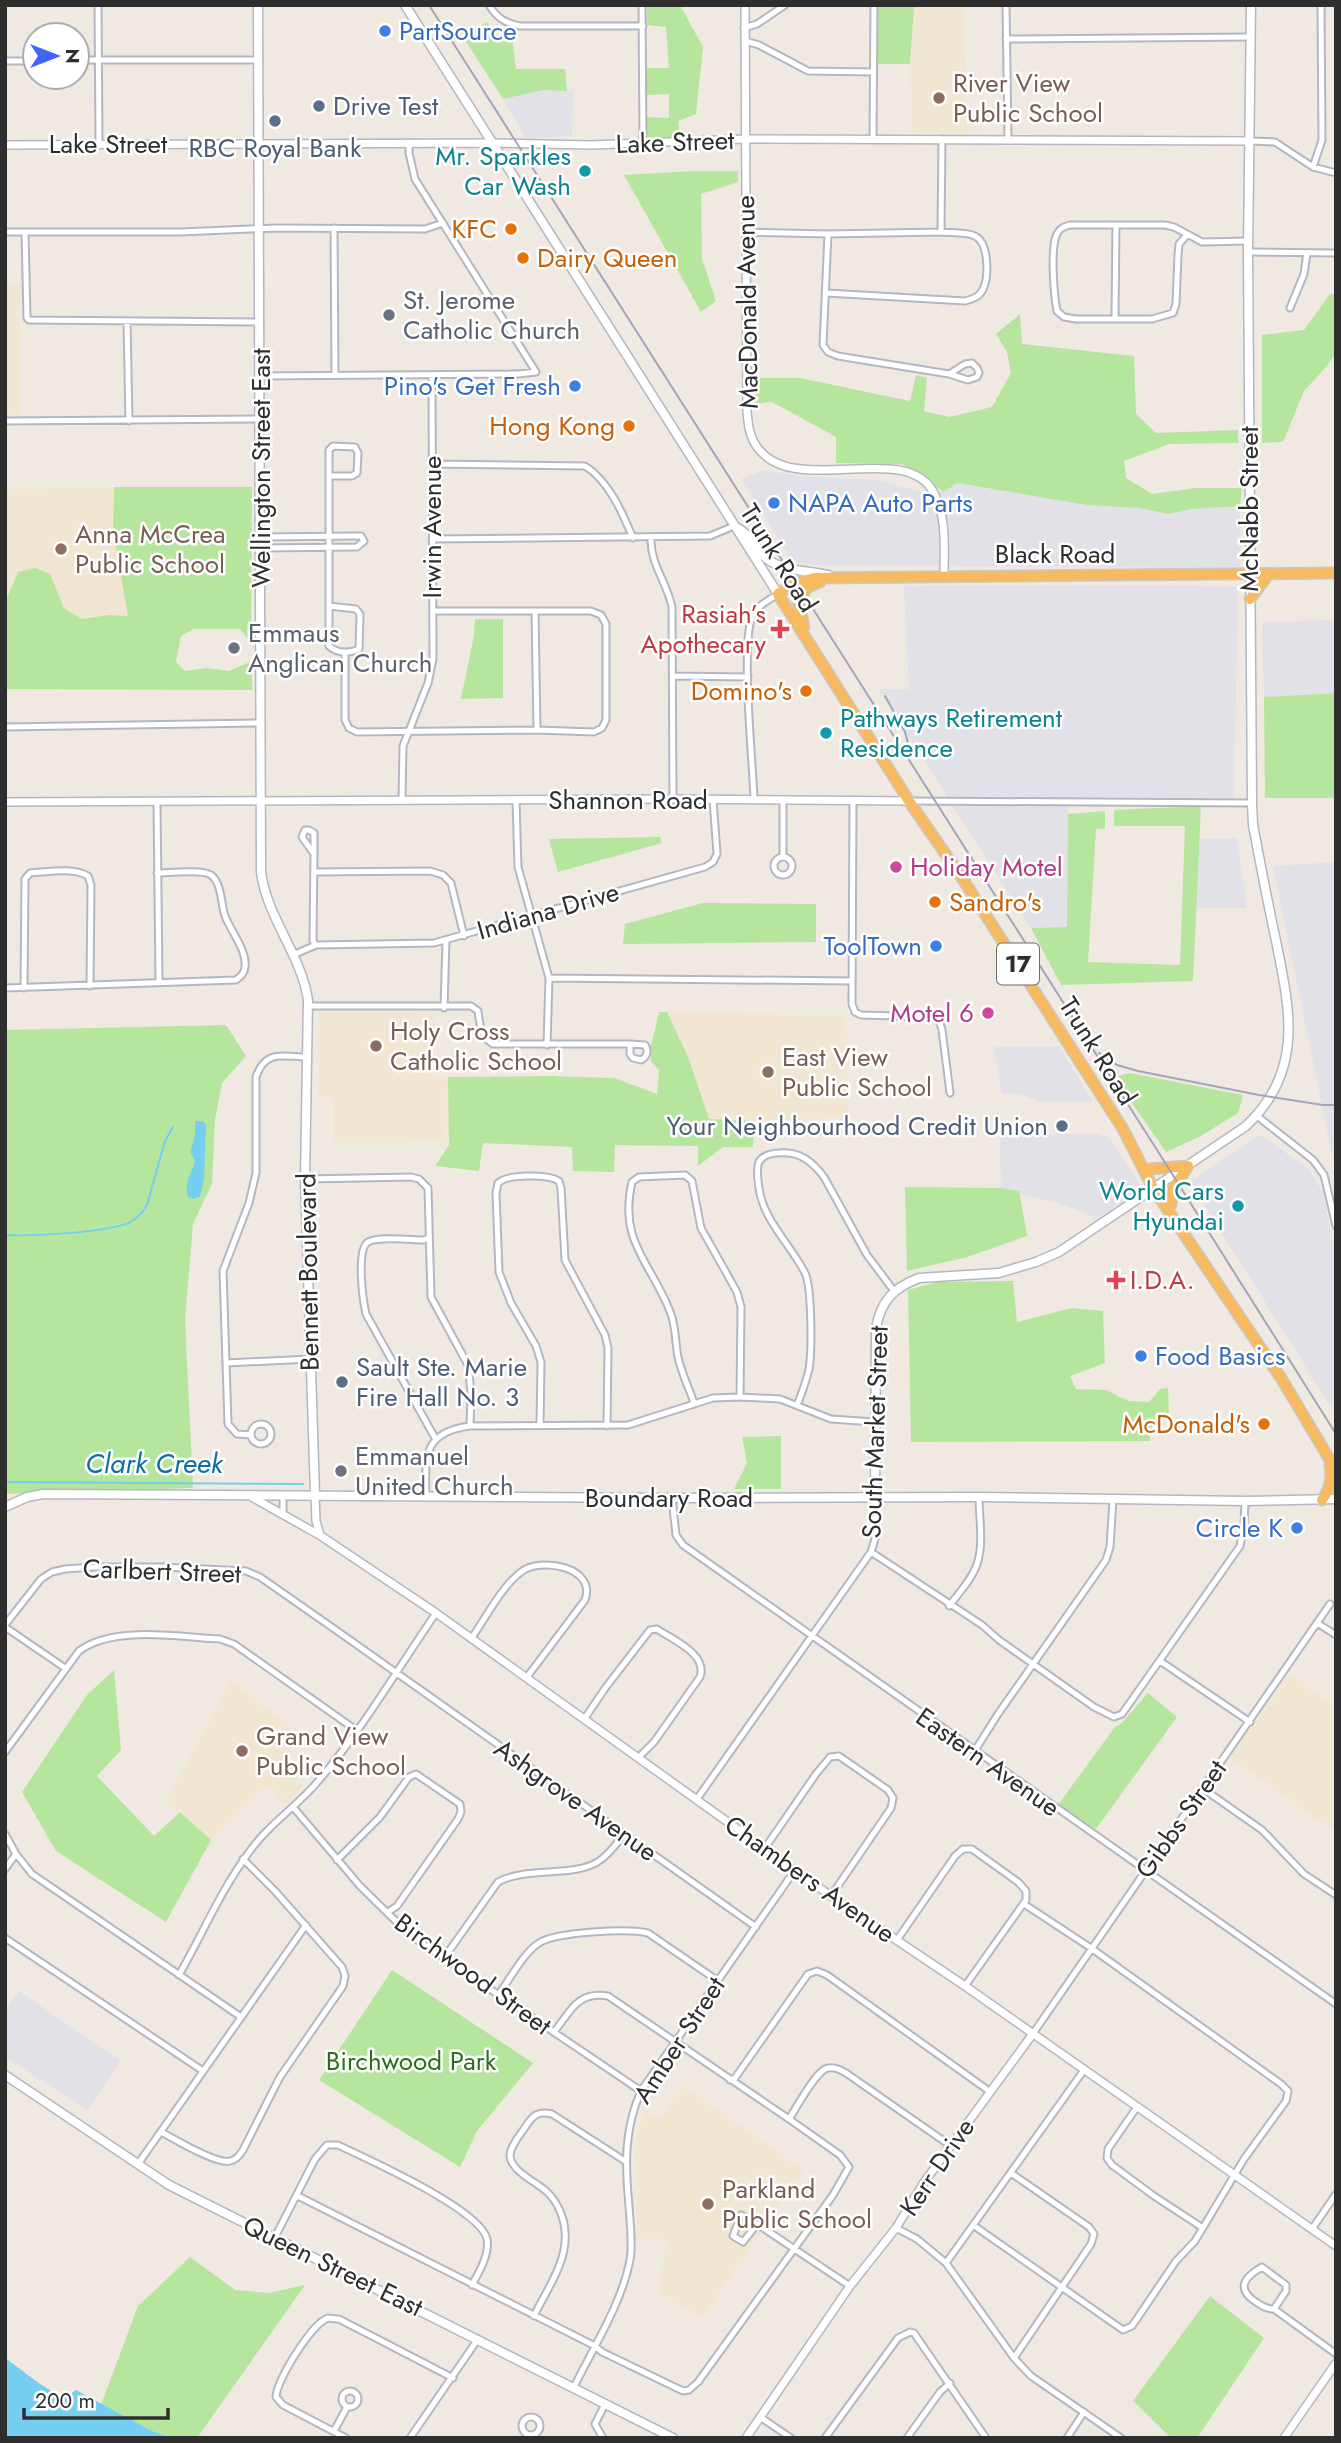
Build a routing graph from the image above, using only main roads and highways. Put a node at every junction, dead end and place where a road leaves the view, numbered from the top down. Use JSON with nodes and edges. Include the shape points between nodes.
{"nodes":[{"id":1,"x":258,"y":5,"type":"edge"},
{"id":2,"x":405,"y":5,"type":"edge"},
{"id":3,"x":1251,"y":5,"type":"edge"},
{"id":4,"x":734,"y":526,"type":"junction"},
{"id":5,"x":1336,"y":573,"type":"edge"},
{"id":6,"x":1268,"y":575,"type":"junction"},
{"id":7,"x":1250,"y":576,"type":"junction"},
{"id":8,"x":838,"y":578,"type":"junction"},
{"id":9,"x":778,"y":594,"type":"junction"},
{"id":10,"x":1250,"y":599,"type":"junction"},
{"id":11,"x":820,"y":662,"type":"junction"},
{"id":12,"x":307,"y":1006,"type":"joint"},
{"id":13,"x":1289,"y":1010,"type":"joint"},
{"id":14,"x":1123,"y":1129,"type":"junction"},
{"id":15,"x":1188,"y":1166,"type":"junction"},
{"id":16,"x":1149,"y":1169,"type":"junction"},
{"id":17,"x":1156,"y":1186,"type":"junction"},
{"id":18,"x":1171,"y":1205,"type":"junction"},
{"id":19,"x":1222,"y":1288,"type":"junction"},
{"id":20,"x":1333,"y":1465,"type":"edge"},
{"id":21,"x":315,"y":1495,"type":"junction"},
{"id":22,"x":876,"y":1497,"type":"junction"},
{"id":23,"x":1336,"y":1499,"type":"edge"},
{"id":24,"x":1322,"y":1500,"type":"junction"},
{"id":25,"x":5,"y":1507,"type":"edge"},
{"id":26,"x":5,"y":2075,"type":"edge"},
{"id":27,"x":673,"y":2438,"type":"edge"}],
"edges":[{"from":1,"to":12,"type":"main road","name":"Wellington Street East","via":[[263,885],[305,984]]},
{"from":2,"to":4,"type":"main road","name":"Trunk Road"},
{"from":3,"to":7,"type":"main road","name":"McNabb Street"},
{"from":4,"to":8,"type":"main road","via":[[746,532],[773,563]]},
{"from":4,"to":9,"type":"main road","name":"Trunk Road"},
{"from":5,"to":6,"type":"highway","name":"Black Road"},
{"from":6,"to":7,"type":"highway","name":"Black Road"},
{"from":6,"to":10,"type":"highway"},
{"from":7,"to":8,"type":"highway","name":"Black Road"},
{"from":7,"to":10,"type":"main road","name":"McNabb Street"},
{"from":8,"to":9,"type":"highway","name":"Black Road","via":[[805,580]]},
{"from":8,"to":11,"type":"highway","via":[[807,587],[797,601],[800,621]]},
{"from":9,"to":11,"type":"highway","name":"Trunk Road","number":"17"},
{"from":10,"to":13,"type":"main road","name":"McNabb Street","via":[[1253,825]]},
{"from":11,"to":14,"type":"highway","name":"Trunk Road","number":"17"},
{"from":12,"to":21,"type":"main road","name":"Bennett Boulevard","via":[[305,1179]]},
{"from":13,"to":15,"type":"main road","name":"South Market Street","via":[[1286,1055],[1271,1097],[1257,1116]]},
{"from":14,"to":16,"type":"highway","name":"Trunk Road","number":"17"},
{"from":14,"to":17,"type":"highway","name":"Trunk Road","number":"17"},
{"from":15,"to":16,"type":"highway"},
{"from":15,"to":17,"type":"main road","name":"South Market Street"},
{"from":15,"to":18,"type":"highway","via":[[1173,1189]]},
{"from":16,"to":17,"type":"highway","name":"Trunk Road","number":"17"},
{"from":17,"to":18,"type":"highway","name":"Trunk Road","number":"17"},
{"from":17,"to":19,"type":"highway","name":"Trunk Road","number":"17"},
{"from":17,"to":22,"type":"main road","name":"South Market Street","via":[[1037,1262],[999,1273],[919,1278],[894,1291],[882,1305],[876,1328]]},
{"from":18,"to":19,"type":"highway","name":"Trunk Road","number":"17"},
{"from":19,"to":20,"type":"highway","name":"Trunk Road","number":"17"},
{"from":20,"to":24,"type":"highway","via":[[1331,1485]]},
{"from":21,"to":22,"type":"main road","name":"Boundary Road"},
{"from":21,"to":25,"type":"main road","name":"Boundary Road","via":[[43,1494]]},
{"from":22,"to":24,"type":"main road","name":"Boundary Road"},
{"from":23,"to":24,"type":"main road","name":"Boundary Road"},
{"from":26,"to":27,"type":"main road","name":"Queen Street East","via":[[169,2185]]}]}
